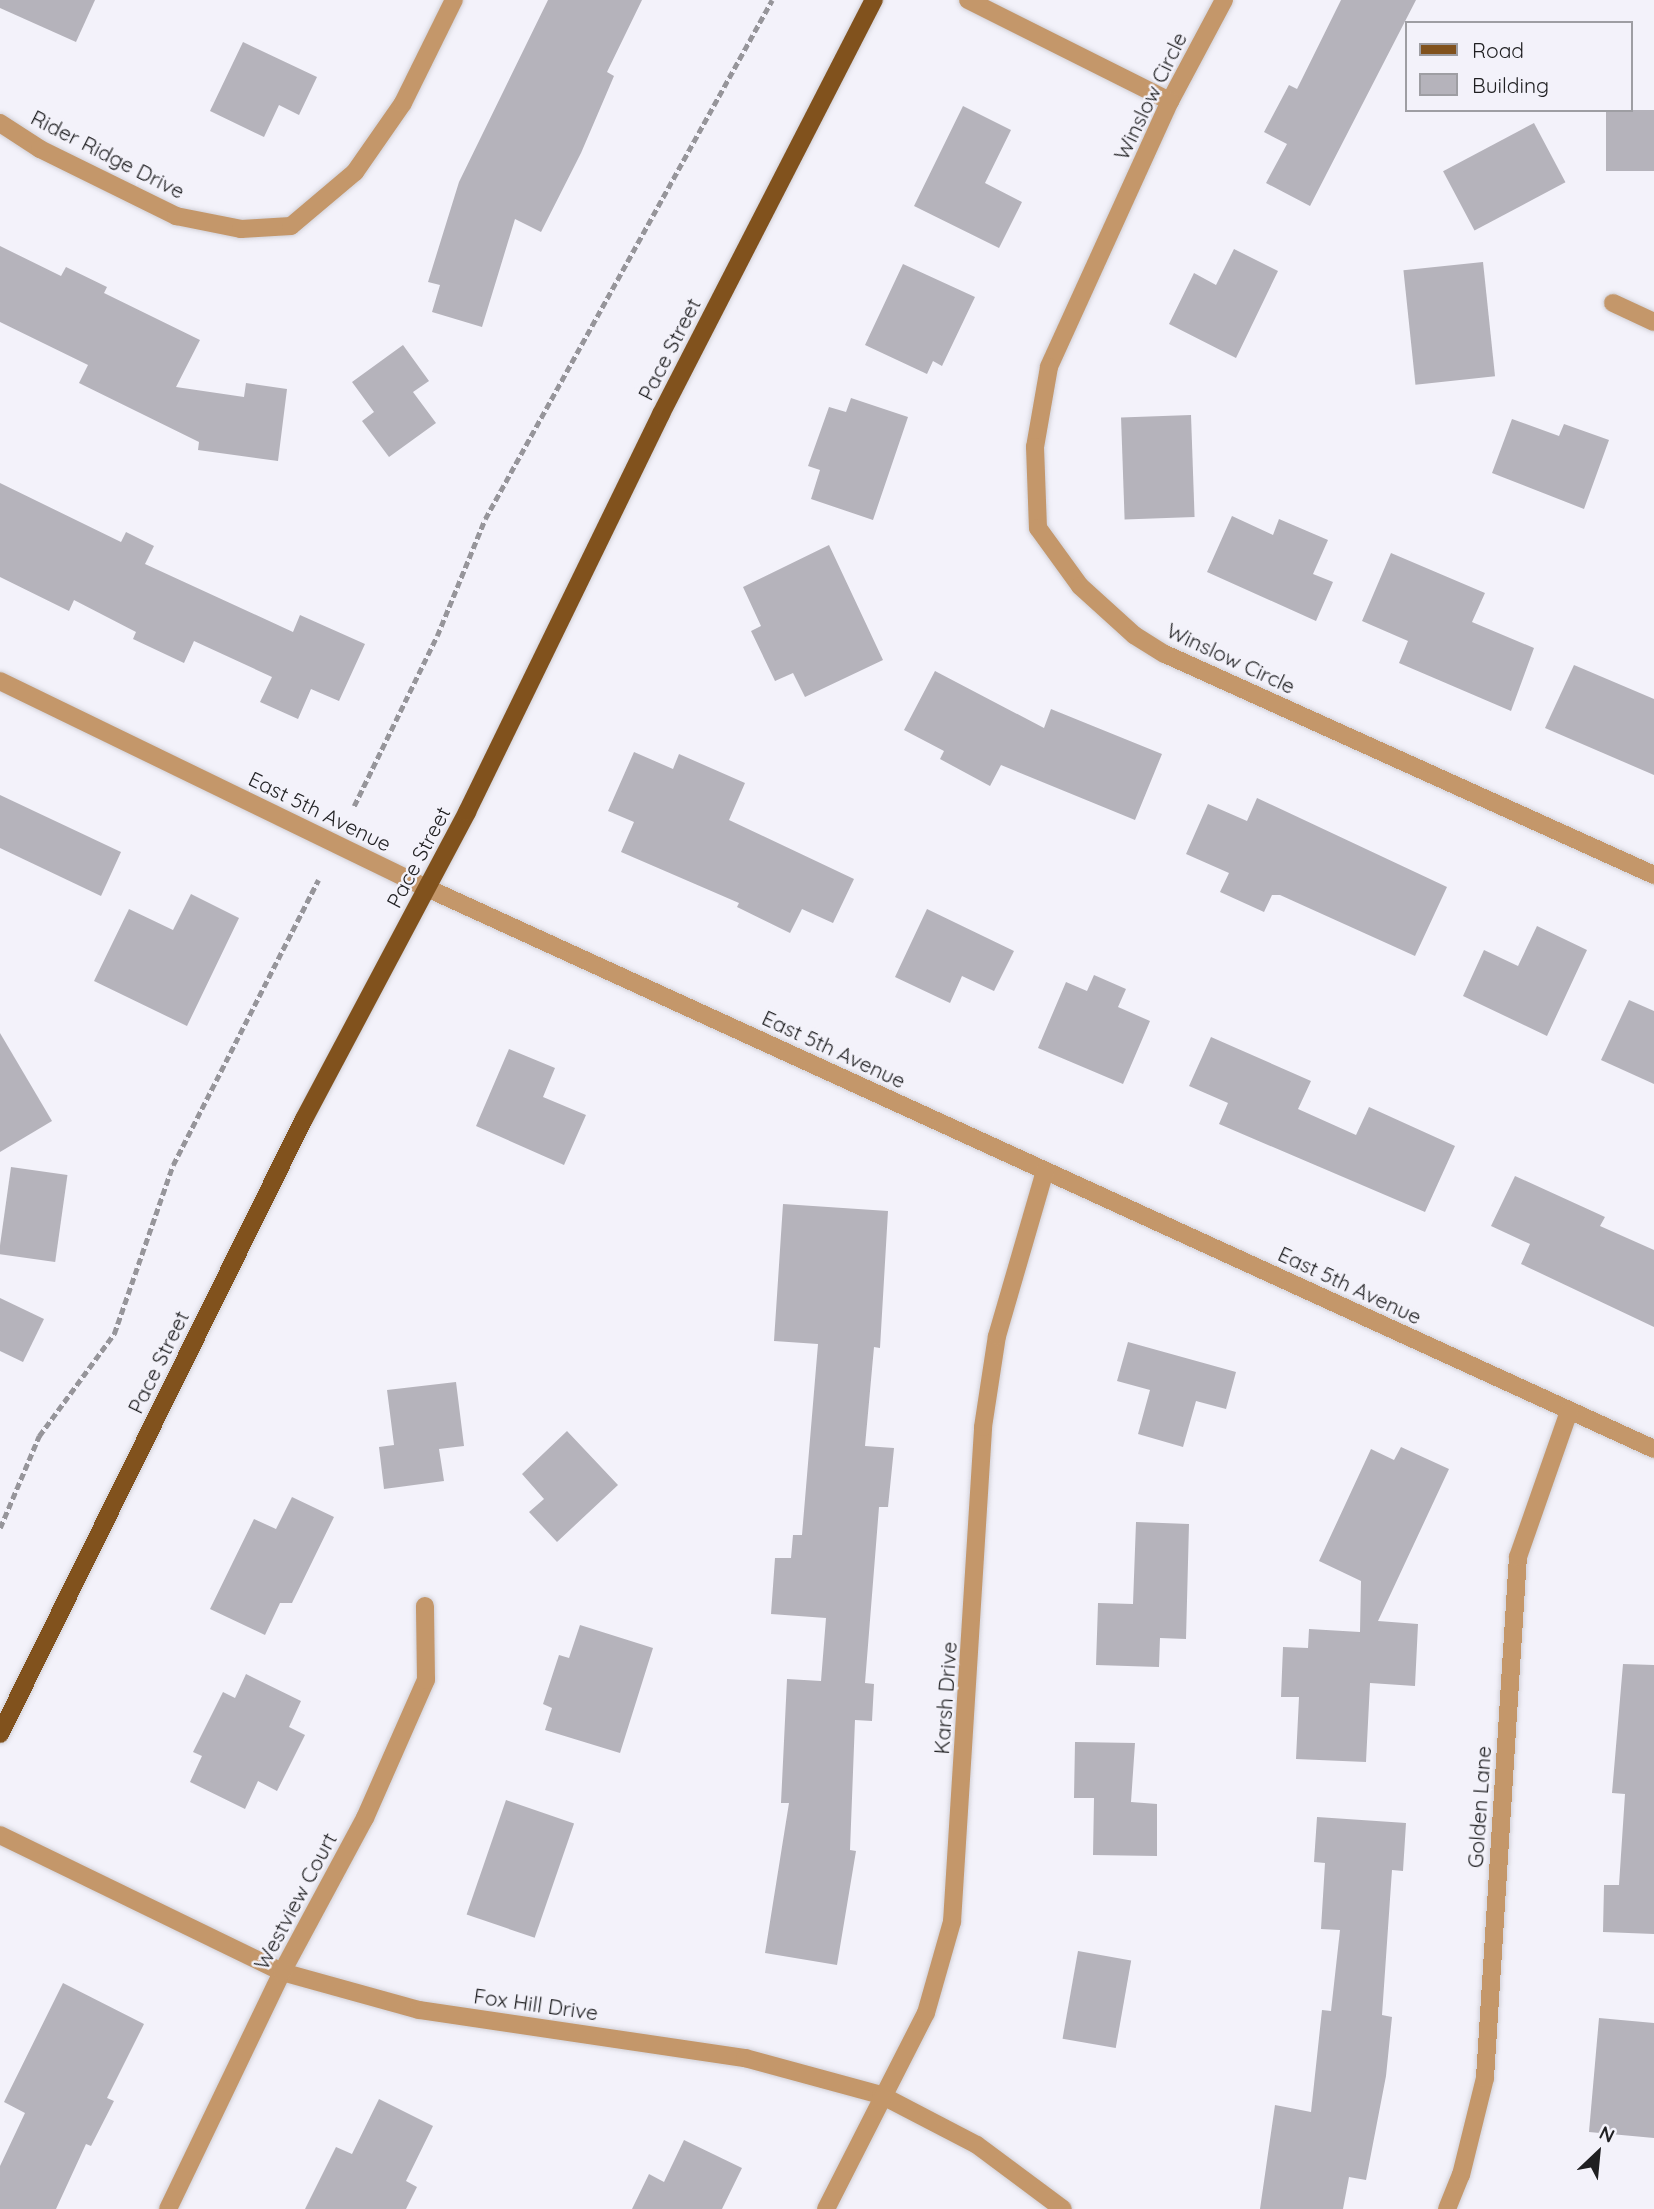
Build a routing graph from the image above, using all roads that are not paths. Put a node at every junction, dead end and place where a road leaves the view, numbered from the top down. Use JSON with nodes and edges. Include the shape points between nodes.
{"nodes":[{"id":1,"x":454,"y":0,"type":"edge"},
{"id":2,"x":874,"y":0,"type":"edge"},
{"id":3,"x":968,"y":0,"type":"edge"},
{"id":4,"x":1224,"y":0,"type":"edge"},
{"id":5,"x":1170,"y":101,"type":"junction"},
{"id":6,"x":0,"y":123,"type":"edge"},
{"id":7,"x":1613,"y":303,"type":"dead end"},
{"id":8,"x":1654,"y":322,"type":"edge"},
{"id":9,"x":0,"y":681,"type":"edge"},
{"id":10,"x":1654,"y":876,"type":"edge"},
{"id":11,"x":427,"y":888,"type":"junction"},
{"id":12,"x":1045,"y":1171,"type":"junction"},
{"id":13,"x":1569,"y":1411,"type":"junction"},
{"id":14,"x":1654,"y":1449,"type":"edge"},
{"id":15,"x":425,"y":1606,"type":"dead end"},
{"id":16,"x":0,"y":1734,"type":"edge"},
{"id":17,"x":0,"y":1835,"type":"edge"},
{"id":18,"x":282,"y":1972,"type":"junction"},
{"id":19,"x":881,"y":2095,"type":"junction"},
{"id":20,"x":168,"y":2209,"type":"edge"},
{"id":21,"x":826,"y":2209,"type":"edge"},
{"id":22,"x":1063,"y":2209,"type":"edge"},
{"id":23,"x":1447,"y":2209,"type":"edge"}],
"edges":[{"from":1,"to":6,"type":"street","name":"Rider Ridge Drive","via":[[403,103],[355,172],[291,226],[242,229],[176,216],[40,149]]},
{"from":2,"to":11,"type":"main road","name":"Pace Street","via":[[661,414]]},
{"from":3,"to":5,"type":"street"},
{"from":4,"to":5,"type":"street","name":"Winslow Circle"},
{"from":5,"to":10,"type":"street","name":"Winslow Circle","via":[[1049,368],[1035,447],[1038,528],[1080,586],[1134,635],[1165,654]]},
{"from":7,"to":8,"type":"street"},
{"from":9,"to":11,"type":"street","name":"East 5th Avenue"},
{"from":11,"to":12,"type":"street","name":"East 5th Avenue"},
{"from":11,"to":16,"type":"main road","name":"Pace Street","via":[[304,1119]]},
{"from":12,"to":13,"type":"street","name":"East 5th Avenue"},
{"from":12,"to":19,"type":"street","name":"Karsh Drive","via":[[997,1336],[983,1427],[952,1922],[926,2013]]},
{"from":13,"to":14,"type":"street","name":"East 5th Avenue"},
{"from":13,"to":23,"type":"street","name":"Golden Lane","via":[[1518,1557],[1485,2078],[1461,2175]]},
{"from":15,"to":18,"type":"street","name":"Westview Court","via":[[426,1680],[365,1818]]},
{"from":17,"to":18,"type":"street","name":"Fox Hill Drive"},
{"from":18,"to":19,"type":"street","name":"Fox Hill Drive","via":[[419,2010],[745,2058]]},
{"from":18,"to":20,"type":"street","name":"Westview Court"},
{"from":19,"to":21,"type":"street","name":"Karsh Drive"},
{"from":19,"to":22,"type":"street","name":"Fox Hill Drive","via":[[977,2145]]}]}
